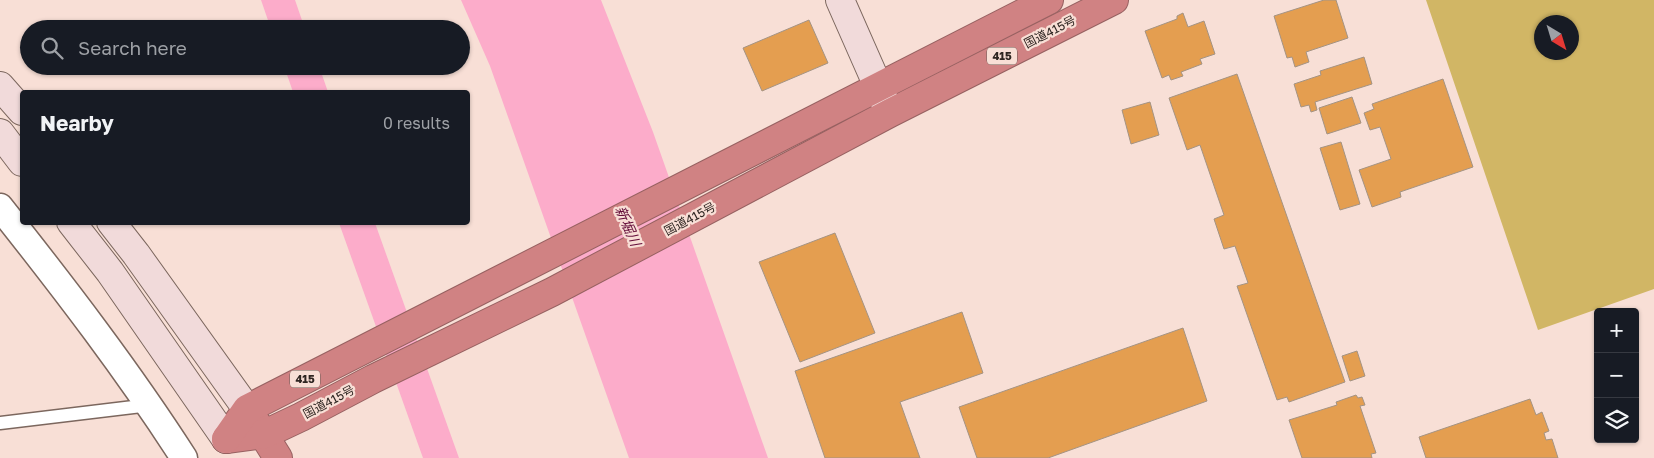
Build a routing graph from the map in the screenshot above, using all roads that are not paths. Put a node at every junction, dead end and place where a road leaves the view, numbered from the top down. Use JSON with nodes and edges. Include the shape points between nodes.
{"nodes":[{"id":1,"x":840,"y":0,"type":"edge"},
{"id":2,"x":1048,"y":0,"type":"edge"},
{"id":3,"x":1114,"y":0,"type":"edge"},
{"id":4,"x":0,"y":86,"type":"edge"},
{"id":5,"x":878,"y":88,"type":"junction"},
{"id":6,"x":20,"y":109,"type":"edge"},
{"id":7,"x":890,"y":113,"type":"junction"},
{"id":8,"x":0,"y":133,"type":"edge"},
{"id":9,"x":20,"y":159,"type":"edge"},
{"id":10,"x":0,"y":207,"type":"edge"},
{"id":11,"x":73,"y":225,"type":"edge"},
{"id":12,"x":113,"y":225,"type":"edge"},
{"id":13,"x":150,"y":405,"type":"junction"},
{"id":14,"x":247,"y":409,"type":"junction"},
{"id":15,"x":0,"y":423,"type":"edge"},
{"id":16,"x":265,"y":434,"type":"junction"},
{"id":17,"x":232,"y":449,"type":"edge"},
{"id":18,"x":184,"y":458,"type":"edge"},
{"id":19,"x":278,"y":458,"type":"edge"}],
"edges":[{"from":1,"to":5,"type":"street"},
{"from":2,"to":5,"type":"highway","number":"415"},
{"from":3,"to":7,"type":"highway","name":"国道415号","number":"415"},
{"from":4,"to":6,"type":"street"},
{"from":5,"to":7,"type":"street"},
{"from":5,"to":14,"type":"highway","number":"415"},
{"from":7,"to":16,"type":"highway","name":"国道415号","number":"415","via":[[552,292]]},
{"from":8,"to":9,"type":"street"},
{"from":10,"to":13,"type":"street"},
{"from":11,"to":17,"type":"street","via":[[110,272]]},
{"from":12,"to":14,"type":"street"},
{"from":13,"to":15,"type":"lane"},
{"from":13,"to":18,"type":"street"},
{"from":14,"to":16,"type":"highway"},
{"from":14,"to":17,"type":"highway","number":"415"},
{"from":16,"to":17,"type":"highway","name":"国道415号","number":"415"},
{"from":16,"to":19,"type":"highway"}]}
